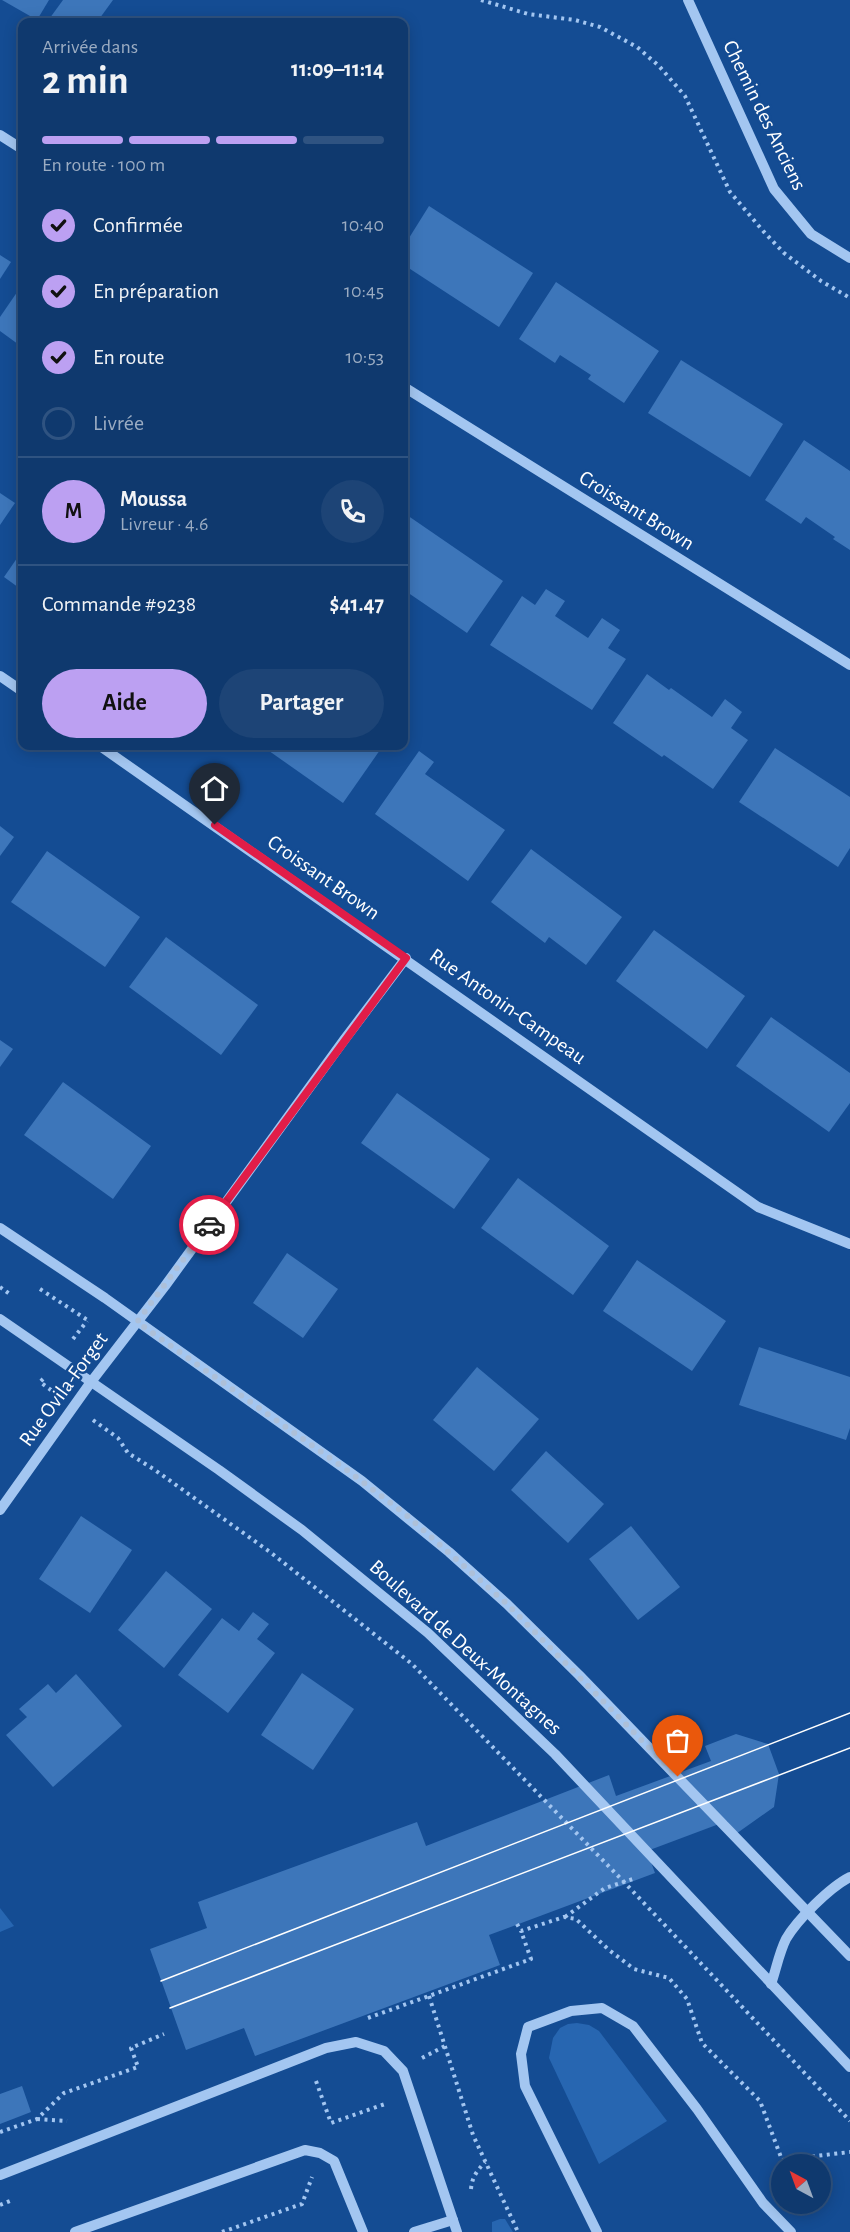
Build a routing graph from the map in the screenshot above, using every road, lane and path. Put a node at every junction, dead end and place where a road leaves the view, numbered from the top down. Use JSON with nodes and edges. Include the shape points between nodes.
{"nodes":[{"id":1,"x":481,"y":0,"type":"edge"},
{"id":2,"x":688,"y":0,"type":"edge"},
{"id":3,"x":0,"y":135,"type":"edge"},
{"id":4,"x":18,"y":146,"type":"edge"},
{"id":5,"x":850,"y":258,"type":"edge"},
{"id":6,"x":850,"y":298,"type":"edge"},
{"id":7,"x":408,"y":389,"type":"edge"},
{"id":8,"x":850,"y":665,"type":"edge"},
{"id":9,"x":0,"y":676,"type":"edge"},
{"id":10,"x":18,"y":688,"type":"edge"},
{"id":11,"x":106,"y":750,"type":"edge"},
{"id":12,"x":406,"y":958,"type":"junction"},
{"id":13,"x":0,"y":1228,"type":"edge"},
{"id":14,"x":850,"y":1244,"type":"edge"},
{"id":15,"x":39,"y":1287,"type":"dead end"},
{"id":16,"x":0,"y":1319,"type":"edge"},
{"id":17,"x":137,"y":1322,"type":"junction"},
{"id":18,"x":74,"y":1338,"type":"dead end"},
{"id":19,"x":91,"y":1382,"type":"junction"},
{"id":20,"x":118,"y":1438,"type":"dead end"},
{"id":21,"x":0,"y":1510,"type":"edge"},
{"id":22,"x":850,"y":1877,"type":"edge"},
{"id":23,"x":636,"y":1878,"type":"dead end"},
{"id":24,"x":624,"y":1882,"type":"junction"},
{"id":25,"x":809,"y":1912,"type":"junction"},
{"id":26,"x":564,"y":1917,"type":"junction"},
{"id":27,"x":517,"y":1924,"type":"dead end"},
{"id":28,"x":521,"y":1931,"type":"junction"},
{"id":29,"x":850,"y":1956,"type":"edge"},
{"id":30,"x":771,"y":1984,"type":"junction"},
{"id":31,"x":164,"y":2034,"type":"dead end"},
{"id":32,"x":445,"y":2046,"type":"junction"},
{"id":33,"x":418,"y":2060,"type":"dead end"},
{"id":34,"x":850,"y":2067,"type":"edge"},
{"id":35,"x":325,"y":2078,"type":"dead end"},
{"id":36,"x":392,"y":2102,"type":"dead end"},
{"id":37,"x":850,"y":2121,"type":"edge"},
{"id":38,"x":0,"y":2132,"type":"edge"},
{"id":39,"x":850,"y":2152,"type":"edge"},
{"id":40,"x":486,"y":2162,"type":"junction"},
{"id":41,"x":0,"y":2175,"type":"edge"},
{"id":42,"x":312,"y":2177,"type":"dead end"},
{"id":43,"x":471,"y":2191,"type":"dead end"},
{"id":44,"x":11,"y":2200,"type":"dead end"},
{"id":45,"x":0,"y":2205,"type":"edge"},
{"id":46,"x":453,"y":2220,"type":"junction"},
{"id":47,"x":75,"y":2232,"type":"edge"},
{"id":48,"x":222,"y":2232,"type":"edge"},
{"id":49,"x":363,"y":2232,"type":"edge"},
{"id":50,"x":414,"y":2232,"type":"edge"},
{"id":51,"x":456,"y":2232,"type":"edge"},
{"id":52,"x":518,"y":2232,"type":"edge"},
{"id":53,"x":597,"y":2232,"type":"edge"},
{"id":54,"x":791,"y":2232,"type":"edge"}],
"edges":[{"from":1,"to":6,"type":"path","via":[[528,14],[600,27],[637,47],[660,66],[685,96],[730,192],[784,253]]},
{"from":2,"to":5,"type":"street","name":"Chemin des Anciens","via":[[774,189],[811,234]]},
{"from":3,"to":4,"type":"street"},
{"from":7,"to":8,"type":"street","name":"Croissant Brown"},
{"from":9,"to":10,"type":"street"},
{"from":11,"to":12,"type":"street","name":"Croissant Brown"},
{"from":12,"to":14,"type":"street","name":"Rue Antonin-Campeau","via":[[759,1207]]},
{"from":12,"to":17,"type":"street","name":"Rue Antonin-Campeau"},
{"from":13,"to":17,"type":"street"},
{"from":15,"to":18,"type":"path","via":[[87,1321]]},
{"from":16,"to":19,"type":"street","name":"Boulevard de Deux-Montagnes"},
{"from":17,"to":19,"type":"street","name":"Rue Ovila-Forget"},
{"from":17,"to":25,"type":"street","via":[[362,1481],[481,1579]]},
{"from":19,"to":21,"type":"street","name":"Rue Ovila-Forget"},
{"from":19,"to":30,"type":"street","name":"Boulevard de Deux-Montagnes","via":[[302,1530],[428,1633],[555,1754]]},
{"from":20,"to":24,"type":"path","via":[[128,1453],[270,1552],[412,1664]]},
{"from":22,"to":25,"type":"street"},
{"from":23,"to":24,"type":"path"},
{"from":24,"to":26,"type":"path","via":[[605,1888]]},
{"from":24,"to":37,"type":"path"},
{"from":25,"to":29,"type":"street"},
{"from":25,"to":30,"type":"street","via":[[786,1939]]},
{"from":26,"to":28,"type":"path"},
{"from":26,"to":39,"type":"path","via":[[576,1919],[634,1969],[669,1978],[687,1999],[702,2043],[760,2101],[782,2160]]},
{"from":27,"to":28,"type":"path"},
{"from":28,"to":32,"type":"path","via":[[531,1959],[429,1996]]},
{"from":30,"to":34,"type":"street","name":"Boulevard de Deux-Montagnes"},
{"from":31,"to":38,"type":"path","via":[[131,2048],[138,2067],[64,2093],[37,2119]]},
{"from":32,"to":33,"type":"path"},
{"from":32,"to":40,"type":"path","via":[[473,2135]]},
{"from":35,"to":36,"type":"path","via":[[316,2081],[332,2123]]},
{"from":40,"to":43,"type":"path","via":[[471,2181]]},
{"from":40,"to":52,"type":"path"},
{"from":41,"to":46,"type":"street","via":[[326,2048],[356,2042],[384,2051],[403,2072]]},
{"from":42,"to":48,"type":"path","via":[[302,2204]]},
{"from":44,"to":45,"type":"path"},
{"from":46,"to":50,"type":"street"},
{"from":46,"to":51,"type":"street"},
{"from":47,"to":49,"type":"street","via":[[305,2150],[334,2161]]},
{"from":53,"to":54,"type":"street","via":[[525,2086],[521,2054],[528,2027],[571,2011],[602,2008],[633,2026],[762,2203]]}]}
